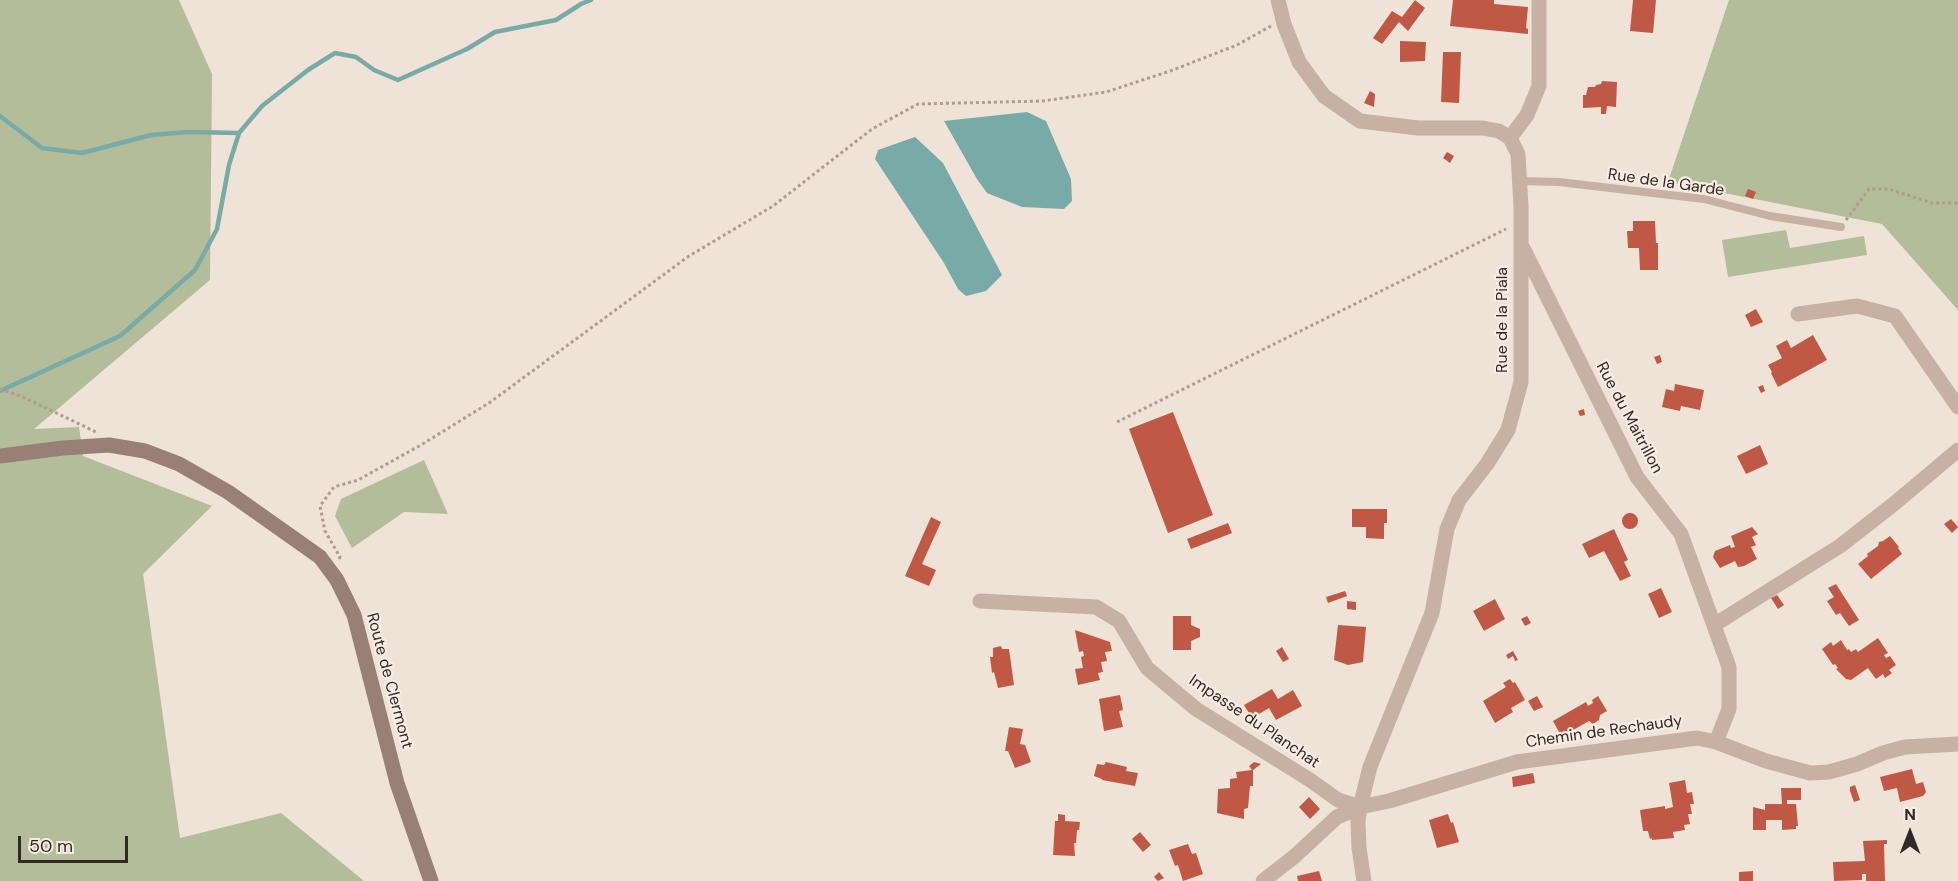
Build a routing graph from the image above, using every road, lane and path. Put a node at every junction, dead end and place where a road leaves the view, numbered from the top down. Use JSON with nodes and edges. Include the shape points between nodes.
{"nodes":[{"id":1,"x":1278,"y":0,"type":"edge"},
{"id":2,"x":1539,"y":0,"type":"edge"},
{"id":3,"x":1282,"y":20,"type":"junction"},
{"id":4,"x":1510,"y":138,"type":"junction"},
{"id":5,"x":1520,"y":181,"type":"junction"},
{"id":6,"x":1958,"y":203,"type":"edge"},
{"id":7,"x":1521,"y":222,"type":"junction"},
{"id":8,"x":1841,"y":227,"type":"joint"},
{"id":9,"x":1521,"y":245,"type":"junction"},
{"id":10,"x":1798,"y":314,"type":"dead end"},
{"id":11,"x":0,"y":389,"type":"edge"},
{"id":12,"x":1958,"y":407,"type":"edge"},
{"id":13,"x":1117,"y":422,"type":"dead end"},
{"id":14,"x":103,"y":435,"type":"dead end"},
{"id":15,"x":1958,"y":450,"type":"edge"},
{"id":16,"x":0,"y":456,"type":"edge"},
{"id":17,"x":333,"y":574,"type":"junction"},
{"id":18,"x":980,"y":601,"type":"dead end"},
{"id":19,"x":1714,"y":626,"type":"junction"},
{"id":20,"x":1716,"y":742,"type":"junction"},
{"id":21,"x":1958,"y":744,"type":"edge"},
{"id":22,"x":1360,"y":807,"type":"junction"},
{"id":23,"x":431,"y":881,"type":"edge"},
{"id":24,"x":1263,"y":881,"type":"edge"},
{"id":25,"x":1364,"y":881,"type":"edge"}],
"edges":[{"from":1,"to":3,"type":"street"},
{"from":2,"to":4,"type":"street","via":[[1539,86],[1527,115]]},
{"from":3,"to":4,"type":"street","via":[[1299,62],[1324,96],[1359,121],[1418,128],[1483,128]]},
{"from":3,"to":17,"type":"path","via":[[1237,45],[1106,92],[1043,101],[918,104],[872,129],[773,206],[689,256],[489,403],[421,446],[358,480],[334,487],[320,506],[326,531],[340,557]]},
{"from":4,"to":5,"type":"street","name":"Rue de la Piala","via":[[1518,153]]},
{"from":5,"to":7,"type":"street","name":"Rue de la Piala"},
{"from":5,"to":8,"type":"lane","name":"Rue de la Garde","via":[[1704,199],[1770,216]]},
{"from":6,"to":8,"type":"path","via":[[1932,203],[1889,189],[1869,189]]},
{"from":7,"to":9,"type":"street","name":"Rue de la Piala"},
{"from":7,"to":13,"type":"path"},
{"from":9,"to":19,"type":"street","name":"Rue du Maitrillon","via":[[1636,477],[1681,534]]},
{"from":9,"to":22,"type":"street","name":"Rue de la Piala","via":[[1521,382],[1508,430],[1460,500],[1447,530],[1432,613],[1370,767]]},
{"from":10,"to":12,"type":"street","via":[[1857,306],[1895,316]]},
{"from":11,"to":14,"type":"path"},
{"from":15,"to":19,"type":"street","via":[[1840,546]]},
{"from":16,"to":17,"type":"street","name":"Route de Clermont","via":[[109,446],[145,451],[228,492],[320,557]]},
{"from":17,"to":23,"type":"street","name":"Route de Clermont","via":[[354,615],[397,783]]},
{"from":18,"to":22,"type":"street","name":"Impasse du Planchat","via":[[1096,607],[1119,621],[1146,668],[1196,709],[1338,800]]},
{"from":19,"to":20,"type":"street","name":"Rue du Maitrillon","via":[[1729,667],[1729,709]]},
{"from":20,"to":21,"type":"street","name":"Chemin de Rechaudy","via":[[1810,773],[1829,772],[1905,747]]},
{"from":20,"to":22,"type":"street","name":"Chemin de Rechaudy","via":[[1697,738],[1664,741],[1517,762]]},
{"from":22,"to":24,"type":"street","name":"Chemin de Rechaudy","via":[[1337,817]]},
{"from":22,"to":25,"type":"street","name":"Rue de la Piala","via":[[1359,848]]}]}
